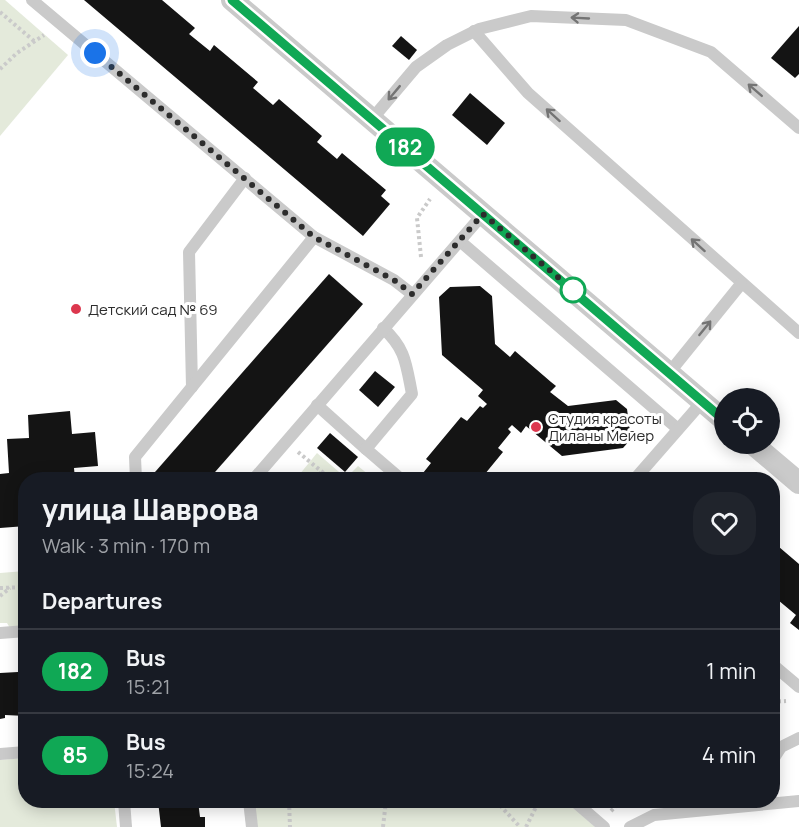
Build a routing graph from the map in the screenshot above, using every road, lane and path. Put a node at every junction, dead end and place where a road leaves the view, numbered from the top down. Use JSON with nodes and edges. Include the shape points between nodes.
{"nodes":[{"id":1,"x":32,"y":0,"type":"edge"},
{"id":2,"x":232,"y":0,"type":"edge"},
{"id":3,"x":0,"y":12,"type":"edge"},
{"id":4,"x":474,"y":31,"type":"junction"},
{"id":5,"x":47,"y":34,"type":"dead end"},
{"id":6,"x":34,"y":41,"type":"junction"},
{"id":7,"x":0,"y":69,"type":"edge"},
{"id":8,"x":372,"y":119,"type":"junction"},
{"id":9,"x":799,"y":128,"type":"edge"},
{"id":10,"x":245,"y":178,"type":"junction"},
{"id":11,"x":430,"y":199,"type":"dead end"},
{"id":12,"x":483,"y":214,"type":"junction"},
{"id":13,"x":314,"y":237,"type":"junction"},
{"id":14,"x":460,"y":242,"type":"junction"},
{"id":15,"x":423,"y":282,"type":"junction"},
{"id":16,"x":741,"y":284,"type":"junction"},
{"id":17,"x":412,"y":294,"type":"junction"},
{"id":18,"x":383,"y":328,"type":"junction"},
{"id":19,"x":799,"y":333,"type":"edge"},
{"id":20,"x":669,"y":373,"type":"junction"},
{"id":21,"x":192,"y":387,"type":"junction"},
{"id":22,"x":703,"y":401,"type":"junction"},
{"id":23,"x":317,"y":405,"type":"junction"},
{"id":24,"x":714,"y":411,"type":"edge"},
{"id":25,"x":678,"y":429,"type":"junction"},
{"id":26,"x":286,"y":442,"type":"junction"},
{"id":27,"x":366,"y":449,"type":"junction"},
{"id":28,"x":765,"y":454,"type":"edge"},
{"id":29,"x":136,"y":472,"type":"edge"},
{"id":30,"x":260,"y":472,"type":"edge"},
{"id":31,"x":321,"y":472,"type":"edge"},
{"id":32,"x":393,"y":472,"type":"edge"},
{"id":33,"x":641,"y":472,"type":"edge"},
{"id":34,"x":799,"y":483,"type":"edge"},
{"id":35,"x":11,"y":587,"type":"junction"},
{"id":36,"x":18,"y":587,"type":"edge"},
{"id":37,"x":0,"y":588,"type":"edge"},
{"id":38,"x":0,"y":596,"type":"edge"},
{"id":39,"x":18,"y":632,"type":"edge"},
{"id":40,"x":0,"y":633,"type":"edge"},
{"id":41,"x":780,"y":671,"type":"edge"},
{"id":42,"x":799,"y":687,"type":"edge"},
{"id":43,"x":799,"y":738,"type":"edge"},
{"id":44,"x":780,"y":749,"type":"edge"},
{"id":45,"x":18,"y":753,"type":"edge"},
{"id":46,"x":0,"y":754,"type":"edge"},
{"id":47,"x":799,"y":801,"type":"edge"},
{"id":48,"x":780,"y":802,"type":"edge"},
{"id":49,"x":125,"y":808,"type":"edge"},
{"id":50,"x":250,"y":808,"type":"edge"},
{"id":51,"x":289,"y":808,"type":"edge"},
{"id":52,"x":385,"y":808,"type":"edge"},
{"id":53,"x":502,"y":808,"type":"edge"},
{"id":54,"x":536,"y":808,"type":"edge"},
{"id":55,"x":582,"y":808,"type":"edge"},
{"id":56,"x":713,"y":808,"type":"edge"},
{"id":57,"x":126,"y":827,"type":"edge"},
{"id":58,"x":252,"y":827,"type":"edge"},
{"id":59,"x":290,"y":827,"type":"edge"},
{"id":60,"x":383,"y":827,"type":"edge"},
{"id":61,"x":520,"y":827,"type":"edge"},
{"id":62,"x":526,"y":827,"type":"edge"},
{"id":63,"x":603,"y":827,"type":"edge"},
{"id":64,"x":630,"y":827,"type":"edge"}],
"edges":[{"from":1,"to":10,"type":"lane"},
{"from":2,"to":8,"type":"street"},
{"from":3,"to":6,"type":"path"},
{"from":4,"to":8,"type":"lane","one_way":true,"via":[[416,67]]},
{"from":9,"to":4,"type":"lane","one_way":true,"via":[[711,52],[626,20],[531,16]]},
{"from":16,"to":4,"type":"lane","one_way":true,"via":[[528,93]]},
{"from":5,"to":6,"type":"path"},
{"from":6,"to":7,"type":"path"},
{"from":8,"to":12,"type":"street"},
{"from":10,"to":13,"type":"lane"},
{"from":10,"to":21,"type":"lane","via":[[189,252]]},
{"from":11,"to":15,"type":"path","via":[[417,218]]},
{"from":12,"to":14,"type":"lane"},
{"from":12,"to":20,"type":"street"},
{"from":13,"to":17,"type":"lane","via":[[394,280]]},
{"from":13,"to":21,"type":"lane"},
{"from":14,"to":15,"type":"lane"},
{"from":14,"to":25,"type":"lane"},
{"from":15,"to":17,"type":"lane"},
{"from":16,"to":19,"type":"lane"},
{"from":20,"to":16,"type":"lane","one_way":true},
{"from":17,"to":18,"type":"lane"},
{"from":18,"to":23,"type":"lane"},
{"from":18,"to":27,"type":"lane","via":[[398,342],[405,356],[412,394]]},
{"from":20,"to":22,"type":"street"},
{"from":21,"to":29,"type":"lane","via":[[135,457]]},
{"from":22,"to":24,"type":"street"},
{"from":22,"to":25,"type":"lane"},
{"from":23,"to":26,"type":"lane"},
{"from":23,"to":27,"type":"lane"},
{"from":25,"to":33,"type":"lane"},
{"from":26,"to":30,"type":"lane"},
{"from":26,"to":31,"type":"path"},
{"from":27,"to":32,"type":"lane"},
{"from":28,"to":34,"type":"street"},
{"from":35,"to":36,"type":"path"},
{"from":35,"to":37,"type":"path"},
{"from":35,"to":38,"type":"path"},
{"from":39,"to":40,"type":"lane"},
{"from":41,"to":42,"type":"lane"},
{"from":43,"to":44,"type":"lane"},
{"from":45,"to":46,"type":"lane"},
{"from":47,"to":48,"type":"lane"},
{"from":49,"to":57,"type":"lane"},
{"from":50,"to":58,"type":"lane"},
{"from":51,"to":59,"type":"path"},
{"from":52,"to":60,"type":"path"},
{"from":53,"to":61,"type":"path"},
{"from":54,"to":62,"type":"path"},
{"from":55,"to":63,"type":"lane"},
{"from":56,"to":64,"type":"lane","via":[[654,815]]}]}
